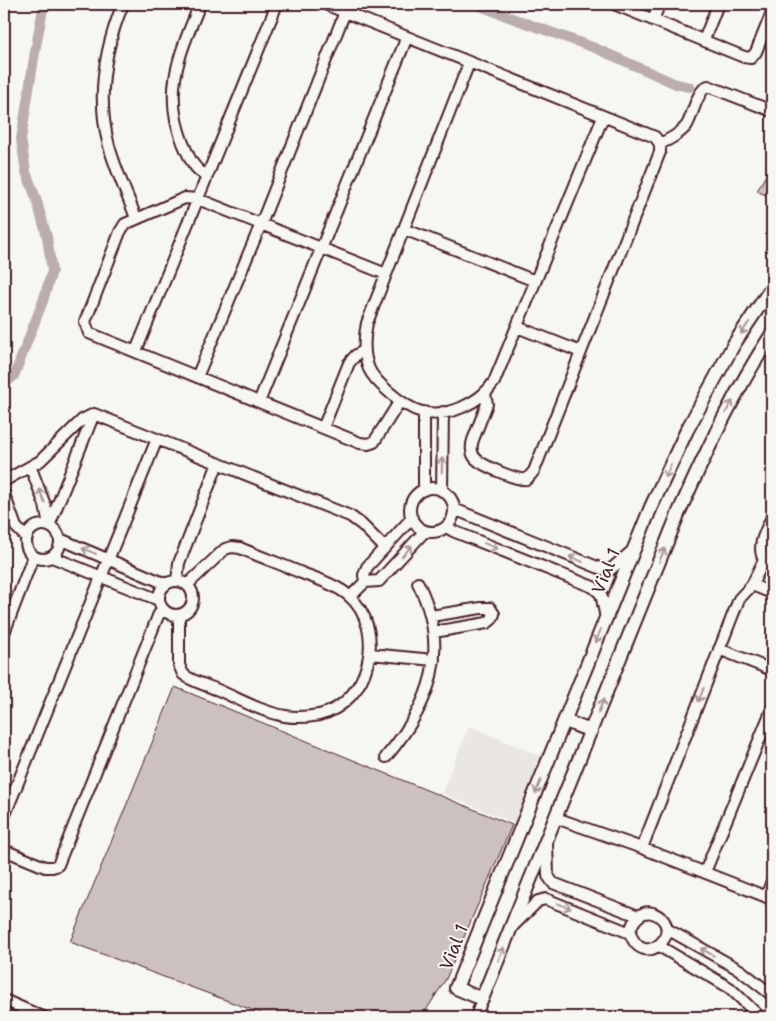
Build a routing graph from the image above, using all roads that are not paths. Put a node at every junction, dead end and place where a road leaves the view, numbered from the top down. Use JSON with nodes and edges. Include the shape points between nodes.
{"nodes":[{"id":1,"x":123,"y":4,"type":"edge"},
{"id":2,"x":200,"y":4,"type":"edge"},
{"id":3,"x":277,"y":4,"type":"edge"},
{"id":4,"x":325,"y":4,"type":"edge"},
{"id":5,"x":614,"y":4,"type":"edge"},
{"id":6,"x":660,"y":4,"type":"edge"},
{"id":7,"x":718,"y":4,"type":"edge"},
{"id":8,"x":345,"y":12,"type":"junction"},
{"id":9,"x":772,"y":12,"type":"edge"},
{"id":10,"x":653,"y":19,"type":"junction"},
{"id":11,"x":407,"y":37,"type":"junction"},
{"id":12,"x":704,"y":40,"type":"junction"},
{"id":13,"x":468,"y":63,"type":"junction"},
{"id":14,"x":772,"y":110,"type":"edge"},
{"id":15,"x":603,"y":117,"type":"junction"},
{"id":16,"x":660,"y":144,"type":"junction"},
{"id":17,"x":207,"y":176,"type":"junction"},
{"id":18,"x":198,"y":199,"type":"junction"},
{"id":19,"x":136,"y":218,"type":"junction"},
{"id":20,"x":260,"y":224,"type":"junction"},
{"id":21,"x":404,"y":229,"type":"junction"},
{"id":22,"x":321,"y":249,"type":"junction"},
{"id":23,"x":386,"y":274,"type":"junction"},
{"id":24,"x":535,"y":281,"type":"junction"},
{"id":25,"x":772,"y":287,"type":"edge"},
{"id":26,"x":517,"y":327,"type":"junction"},
{"id":27,"x":772,"y":334,"type":"edge"},
{"id":28,"x":365,"y":350,"type":"junction"},
{"id":29,"x":136,"y":351,"type":"junction"},
{"id":30,"x":581,"y":352,"type":"junction"},
{"id":31,"x":197,"y":377,"type":"junction"},
{"id":32,"x":485,"y":394,"type":"junction"},
{"id":33,"x":400,"y":401,"type":"junction"},
{"id":34,"x":259,"y":402,"type":"junction"},
{"id":35,"x":424,"y":412,"type":"junction"},
{"id":36,"x":444,"y":412,"type":"junction"},
{"id":37,"x":94,"y":414,"type":"junction"},
{"id":38,"x":323,"y":428,"type":"junction"},
{"id":39,"x":157,"y":439,"type":"junction"},
{"id":40,"x":218,"y":463,"type":"junction"},
{"id":41,"x":30,"y":468,"type":"junction"},
{"id":42,"x":4,"y":481,"type":"edge"},
{"id":43,"x":424,"y":490,"type":"junction"},
{"id":44,"x":442,"y":490,"type":"junction"},
{"id":45,"x":4,"y":494,"type":"edge"},
{"id":46,"x":454,"y":509,"type":"junction"},
{"id":47,"x":772,"y":517,"type":"edge"},
{"id":48,"x":412,"y":518,"type":"junction"},
{"id":49,"x":50,"y":526,"type":"junction"},
{"id":50,"x":446,"y":527,"type":"junction"},
{"id":51,"x":425,"y":531,"type":"junction"},
{"id":52,"x":26,"y":537,"type":"junction"},
{"id":53,"x":60,"y":539,"type":"junction"},
{"id":54,"x":384,"y":548,"type":"junction"},
{"id":55,"x":633,"y":550,"type":"junction"},
{"id":56,"x":33,"y":557,"type":"junction"},
{"id":57,"x":52,"y":557,"type":"junction"},
{"id":58,"x":108,"y":559,"type":"junction"},
{"id":59,"x":768,"y":562,"type":"edge"},
{"id":60,"x":101,"y":578,"type":"junction"},
{"id":61,"x":177,"y":581,"type":"junction"},
{"id":62,"x":365,"y":582,"type":"junction"},
{"id":63,"x":418,"y":583,"type":"dead end"},
{"id":64,"x":166,"y":584,"type":"junction"},
{"id":65,"x":187,"y":585,"type":"junction"},
{"id":66,"x":752,"y":585,"type":"junction"},
{"id":67,"x":772,"y":593,"type":"edge"},
{"id":68,"x":350,"y":597,"type":"junction"},
{"id":69,"x":160,"y":604,"type":"junction"},
{"id":70,"x":179,"y":615,"type":"junction"},
{"id":71,"x":431,"y":616,"type":"junction"},
{"id":72,"x":606,"y":618,"type":"junction"},
{"id":73,"x":434,"y":632,"type":"junction"},
{"id":74,"x":4,"y":633,"type":"edge"},
{"id":75,"x":718,"y":649,"type":"junction"},
{"id":76,"x":370,"y":654,"type":"junction"},
{"id":77,"x":434,"y":660,"type":"junction"},
{"id":78,"x":772,"y":670,"type":"edge"},
{"id":79,"x":772,"y":709,"type":"edge"},
{"id":80,"x":565,"y":721,"type":"junction"},
{"id":81,"x":591,"y":731,"type":"junction"},
{"id":82,"x":386,"y":757,"type":"dead end"},
{"id":83,"x":4,"y":817,"type":"edge"},
{"id":84,"x":556,"y":818,"type":"junction"},
{"id":85,"x":547,"y":840,"type":"junction"},
{"id":86,"x":642,"y":848,"type":"junction"},
{"id":87,"x":4,"y":850,"type":"edge"},
{"id":88,"x":705,"y":872,"type":"junction"},
{"id":89,"x":772,"y":881,"type":"edge"},
{"id":90,"x":769,"y":898,"type":"edge"},
{"id":91,"x":638,"y":916,"type":"junction"},
{"id":92,"x":511,"y":929,"type":"junction"},
{"id":93,"x":667,"y":929,"type":"junction"},
{"id":94,"x":630,"y":933,"type":"junction"},
{"id":95,"x":659,"y":946,"type":"junction"},
{"id":96,"x":772,"y":995,"type":"edge"},
{"id":97,"x":482,"y":999,"type":"junction"},
{"id":98,"x":4,"y":1000,"type":"edge"},
{"id":99,"x":43,"y":1017,"type":"edge"},
{"id":100,"x":476,"y":1017,"type":"edge"},
{"id":101,"x":760,"y":1017,"type":"edge"}],
"edges":[{"from":1,"to":19,"type":"street","via":[[106,54],[102,99],[109,145]]},
{"from":2,"to":17,"type":"street","via":[[179,55],[173,90],[178,132],[194,167]]},
{"from":3,"to":17,"type":"street"},
{"from":4,"to":8,"type":"street"},
{"from":5,"to":10,"type":"street"},
{"from":6,"to":10,"type":"street"},
{"from":7,"to":12,"type":"street"},
{"from":8,"to":11,"type":"street"},
{"from":8,"to":20,"type":"street"},
{"from":9,"to":12,"type":"street","via":[[751,58]]},
{"from":10,"to":12,"type":"street"},
{"from":11,"to":13,"type":"street"},
{"from":11,"to":22,"type":"street"},
{"from":13,"to":15,"type":"street"},
{"from":13,"to":21,"type":"street"},
{"from":14,"to":16,"type":"street","via":[[708,86],[702,90],[684,128]]},
{"from":15,"to":16,"type":"street","via":[[654,138]]},
{"from":15,"to":24,"type":"street"},
{"from":16,"to":30,"type":"street","via":[[660,152]]},
{"from":17,"to":18,"type":"street"},
{"from":18,"to":19,"type":"street","via":[[185,198]]},
{"from":18,"to":20,"type":"street"},
{"from":18,"to":29,"type":"street"},
{"from":19,"to":29,"type":"street","via":[[125,224],[120,232],[85,322],[89,332]]},
{"from":20,"to":22,"type":"street"},
{"from":20,"to":31,"type":"street"},
{"from":21,"to":23,"type":"street"},
{"from":21,"to":24,"type":"street"},
{"from":22,"to":23,"type":"street"},
{"from":22,"to":34,"type":"street"},
{"from":23,"to":28,"type":"street","via":[[367,323]]},
{"from":24,"to":26,"type":"street"},
{"from":25,"to":55,"type":"street","name":"Vial 1","one_way":true,"via":[[734,344],[687,430]]},
{"from":26,"to":30,"type":"street"},
{"from":26,"to":32,"type":"street","via":[[494,382]]},
{"from":81,"to":27,"type":"street","one_way":true,"via":[[679,512],[715,432]]},
{"from":28,"to":33,"type":"street","via":[[374,376]]},
{"from":28,"to":38,"type":"street","via":[[349,363]]},
{"from":29,"to":31,"type":"street"},
{"from":30,"to":32,"type":"street","via":[[534,471],[527,479],[519,479],[482,463],[474,456],[473,440],[487,404]]},
{"from":31,"to":34,"type":"street"},
{"from":32,"to":36,"type":"street","via":[[468,405]]},
{"from":33,"to":35,"type":"street"},
{"from":33,"to":38,"type":"street","via":[[374,442],[360,443]]},
{"from":34,"to":38,"type":"street"},
{"from":35,"to":36,"type":"street"},
{"from":35,"to":43,"type":"street"},
{"from":44,"to":36,"type":"street","one_way":true},
{"from":37,"to":39,"type":"street"},
{"from":37,"to":41,"type":"street","via":[[82,420],[50,454]]},
{"from":37,"to":49,"type":"street"},
{"from":39,"to":40,"type":"street"},
{"from":39,"to":58,"type":"street"},
{"from":40,"to":54,"type":"street","via":[[355,518]]},
{"from":40,"to":61,"type":"street","via":[[179,563]]},
{"from":41,"to":42,"type":"street"},
{"from":49,"to":41,"type":"street","one_way":true},
{"from":43,"to":44,"type":"street"},
{"from":43,"to":48,"type":"street","via":[[413,500]]},
{"from":44,"to":46,"type":"street"},
{"from":45,"to":52,"type":"street","via":[[16,527]]},
{"from":46,"to":50,"type":"street","via":[[451,522]]},
{"from":55,"to":46,"type":"street","one_way":true,"via":[[610,570],[602,570]]},
{"from":47,"to":59,"type":"street","via":[[760,544],[761,555]]},
{"from":48,"to":51,"type":"street"},
{"from":48,"to":54,"type":"street"},
{"from":49,"to":52,"type":"street","via":[[33,528]]},
{"from":49,"to":53,"type":"street"},
{"from":50,"to":51,"type":"street","via":[[440,531]]},
{"from":50,"to":72,"type":"street","one_way":true,"via":[[593,587],[602,594]]},
{"from":62,"to":51,"type":"street","one_way":true,"via":[[379,581]]},
{"from":52,"to":56,"type":"street","via":[[26,548]]},
{"from":53,"to":57,"type":"street","via":[[60,546]]},
{"from":58,"to":53,"type":"street","one_way":true},
{"from":54,"to":62,"type":"street","via":[[367,567],[363,578]]},
{"from":55,"to":72,"type":"street","name":"Vial 1"},
{"from":56,"to":57,"type":"street","via":[[43,560]]},
{"from":56,"to":74,"type":"street"},
{"from":57,"to":60,"type":"street"},
{"from":58,"to":60,"type":"street"},
{"from":58,"to":64,"type":"street"},
{"from":59,"to":66,"type":"street"},
{"from":60,"to":69,"type":"street"},
{"from":60,"to":83,"type":"street"},
{"from":61,"to":64,"type":"street"},
{"from":61,"to":65,"type":"street"},
{"from":62,"to":68,"type":"street"},
{"from":63,"to":71,"type":"street"},
{"from":64,"to":69,"type":"street","via":[[160,591]]},
{"from":65,"to":68,"type":"street","via":[[225,549],[236,547],[325,582]]},
{"from":65,"to":70,"type":"street","via":[[192,602],[190,608]]},
{"from":66,"to":67,"type":"street"},
{"from":66,"to":75,"type":"street","via":[[739,599]]},
{"from":68,"to":76,"type":"street","via":[[365,621]]},
{"from":69,"to":70,"type":"street","via":[[173,615]]},
{"from":69,"to":87,"type":"street","via":[[58,865],[45,867]]},
{"from":70,"to":76,"type":"street","via":[[179,665],[183,674],[286,716],[310,716],[338,707],[362,679]]},
{"from":71,"to":73,"type":"street"},
{"from":71,"to":73,"type":"street","via":[[481,608],[490,608],[494,614],[487,623]]},
{"from":72,"to":80,"type":"street","name":"Vial 1","one_way":true},
{"from":73,"to":77,"type":"street"},
{"from":75,"to":78,"type":"street"},
{"from":75,"to":86,"type":"street","one_way":true},
{"from":76,"to":77,"type":"street"},
{"from":77,"to":82,"type":"street","via":[[421,706]]},
{"from":79,"to":88,"type":"street"},
{"from":80,"to":81,"type":"street"},
{"from":80,"to":97,"type":"street","name":"Vial 1","one_way":true,"via":[[456,988]]},
{"from":81,"to":84,"type":"street"},
{"from":84,"to":85,"type":"street"},
{"from":84,"to":86,"type":"street"},
{"from":85,"to":91,"type":"street","via":[[548,876],[553,883]]},
{"from":85,"to":92,"type":"street"},
{"from":86,"to":88,"type":"street"},
{"from":88,"to":90,"type":"street"},
{"from":89,"to":90,"type":"street"},
{"from":91,"to":93,"type":"street","via":[[656,914],[664,920]]},
{"from":91,"to":94,"type":"street"},
{"from":92,"to":94,"type":"street","one_way":true,"via":[[538,901],[546,899]]},
{"from":97,"to":92,"type":"street","one_way":true},
{"from":93,"to":95,"type":"street"},
{"from":96,"to":93,"type":"street","one_way":true,"via":[[740,970]]},
{"from":94,"to":95,"type":"street","via":[[633,942],[641,948],[650,950]]},
{"from":95,"to":101,"type":"street","via":[[730,988]]},
{"from":97,"to":100,"type":"street"},
{"from":98,"to":99,"type":"street"}]}
